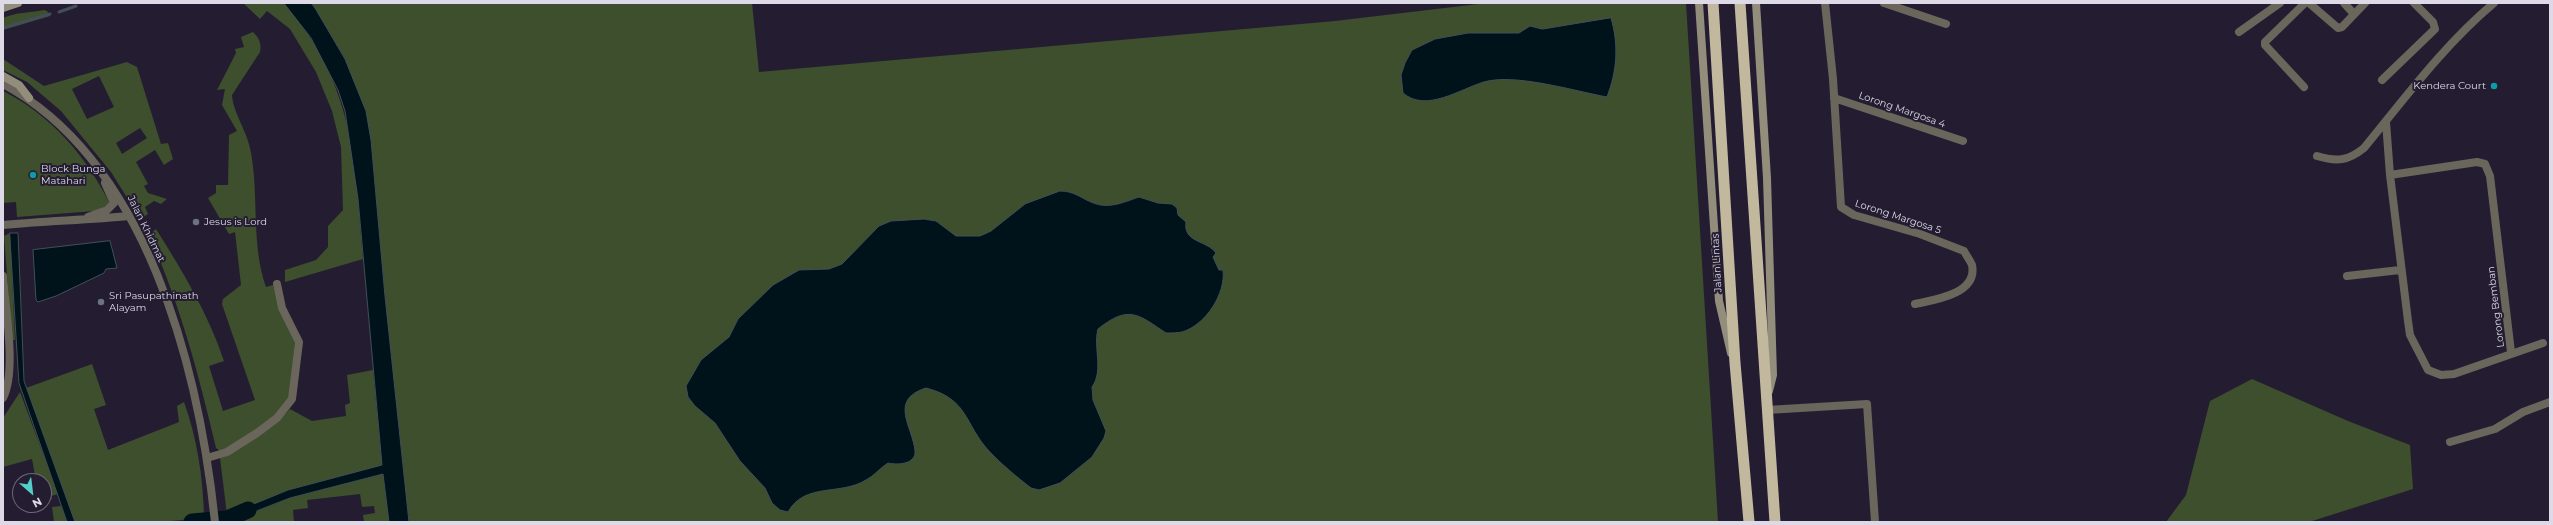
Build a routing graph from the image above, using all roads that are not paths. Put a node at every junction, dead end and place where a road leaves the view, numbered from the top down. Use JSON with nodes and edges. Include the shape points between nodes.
{"nodes":[{"id":1,"x":18,"y":3,"type":"edge"},
{"id":2,"x":1699,"y":3,"type":"edge"},
{"id":3,"x":1713,"y":3,"type":"edge"},
{"id":4,"x":1740,"y":3,"type":"edge"},
{"id":5,"x":1756,"y":3,"type":"edge"},
{"id":6,"x":1825,"y":3,"type":"edge"},
{"id":7,"x":1884,"y":3,"type":"edge"},
{"id":8,"x":2280,"y":3,"type":"edge"},
{"id":9,"x":2344,"y":3,"type":"edge"},
{"id":10,"x":2365,"y":3,"type":"edge"},
{"id":11,"x":2414,"y":3,"type":"edge"},
{"id":12,"x":2494,"y":3,"type":"edge"},
{"id":13,"x":2304,"y":4,"type":"edge"},
{"id":14,"x":3,"y":8,"type":"edge"},
{"id":15,"x":2354,"y":14,"type":"junction"},
{"id":16,"x":1946,"y":24,"type":"dead end"},
{"id":17,"x":2240,"y":32,"type":"dead end"},
{"id":18,"x":3,"y":76,"type":"edge"},
{"id":19,"x":2382,"y":80,"type":"dead end"},
{"id":20,"x":3,"y":84,"type":"edge"},
{"id":21,"x":2304,"y":88,"type":"dead end"},
{"id":22,"x":29,"y":98,"type":"junction"},
{"id":23,"x":1834,"y":98,"type":"junction"},
{"id":24,"x":2386,"y":122,"type":"junction"},
{"id":25,"x":1963,"y":141,"type":"dead end"},
{"id":26,"x":2317,"y":156,"type":"dead end"},
{"id":27,"x":2390,"y":175,"type":"junction"},
{"id":28,"x":107,"y":178,"type":"junction"},
{"id":29,"x":129,"y":216,"type":"junction"},
{"id":30,"x":87,"y":218,"type":"junction"},
{"id":31,"x":3,"y":225,"type":"edge"},
{"id":32,"x":2400,"y":270,"type":"junction"},
{"id":33,"x":3,"y":276,"type":"edge"},
{"id":34,"x":2347,"y":276,"type":"dead end"},
{"id":35,"x":277,"y":284,"type":"dead end"},
{"id":36,"x":1915,"y":304,"type":"dead end"},
{"id":37,"x":2543,"y":342,"type":"dead end"},
{"id":38,"x":2511,"y":352,"type":"junction"},
{"id":39,"x":1735,"y":363,"type":"junction"},
{"id":40,"x":3,"y":398,"type":"edge"},
{"id":41,"x":2550,"y":402,"type":"edge"},
{"id":42,"x":1767,"y":407,"type":"junction"},
{"id":43,"x":2450,"y":442,"type":"dead end"},
{"id":44,"x":207,"y":458,"type":"junction"},
{"id":45,"x":215,"y":522,"type":"edge"},
{"id":46,"x":1749,"y":522,"type":"edge"},
{"id":47,"x":1776,"y":522,"type":"edge"},
{"id":48,"x":1875,"y":522,"type":"edge"}],
"edges":[{"from":1,"to":14,"type":"main road"},
{"from":2,"to":39,"type":"main road","via":[[1719,301],[1726,337]]},
{"from":3,"to":39,"type":"highway","name":"Jalan Lintas"},
{"from":4,"to":42,"type":"highway"},
{"from":5,"to":42,"type":"main road","via":[[1770,239],[1773,375]]},
{"from":6,"to":23,"type":"street","name":"Lorong Margosa 5"},
{"from":7,"to":16,"type":"street"},
{"from":8,"to":17,"type":"street"},
{"from":9,"to":15,"type":"street"},
{"from":10,"to":15,"type":"street"},
{"from":11,"to":19,"type":"street","via":[[2433,22],[2435,29]]},
{"from":12,"to":24,"type":"street","via":[[2465,29]]},
{"from":13,"to":15,"type":"street","via":[[2335,28],[2342,27]]},
{"from":13,"to":21,"type":"street","via":[[2265,42]]},
{"from":18,"to":22,"type":"main road","via":[[19,85]]},
{"from":20,"to":22,"type":"street","name":"Jalan Khidmat"},
{"from":22,"to":28,"type":"street","name":"Jalan Khidmat","via":[[63,128]]},
{"from":23,"to":25,"type":"street","name":"Lorong Margosa 4"},
{"from":23,"to":36,"type":"street","name":"Lorong Margosa 5","via":[[1841,207],[1854,215],[1964,250],[1972,265],[1969,282],[1953,295]]},
{"from":24,"to":26,"type":"street","via":[[2352,158],[2332,160]]},
{"from":24,"to":27,"type":"street","name":"Lorong Bemban"},
{"from":27,"to":32,"type":"street","name":"Lorong Bemban"},
{"from":27,"to":38,"type":"street","name":"Lorong Bemban","via":[[2477,162],[2485,164],[2490,176]]},
{"from":28,"to":29,"type":"street","name":"Jalan Khidmat"},
{"from":28,"to":30,"type":"street","via":[[106,187],[114,203],[107,210]]},
{"from":29,"to":30,"type":"street","via":[[102,220]]},
{"from":29,"to":44,"type":"street","name":"Jalan Khidmat","via":[[148,253],[172,319],[198,407]]},
{"from":30,"to":31,"type":"street"},
{"from":32,"to":34,"type":"street"},
{"from":32,"to":38,"type":"street","name":"Lorong Bemban","via":[[2410,335],[2428,370],[2441,375],[2454,374],[2470,370]]},
{"from":33,"to":40,"type":"street","via":[[9,358],[9,377]]},
{"from":35,"to":44,"type":"street","via":[[282,308],[299,342],[292,399],[277,418],[257,433],[227,452]]},
{"from":37,"to":38,"type":"street"},
{"from":39,"to":46,"type":"highway","name":"Jalan Lintas"},
{"from":41,"to":43,"type":"street","via":[[2523,412],[2494,429]]},
{"from":42,"to":47,"type":"highway"},
{"from":42,"to":48,"type":"street","via":[[1867,404]]},
{"from":44,"to":45,"type":"street","name":"Jalan Khidmat"}]}
